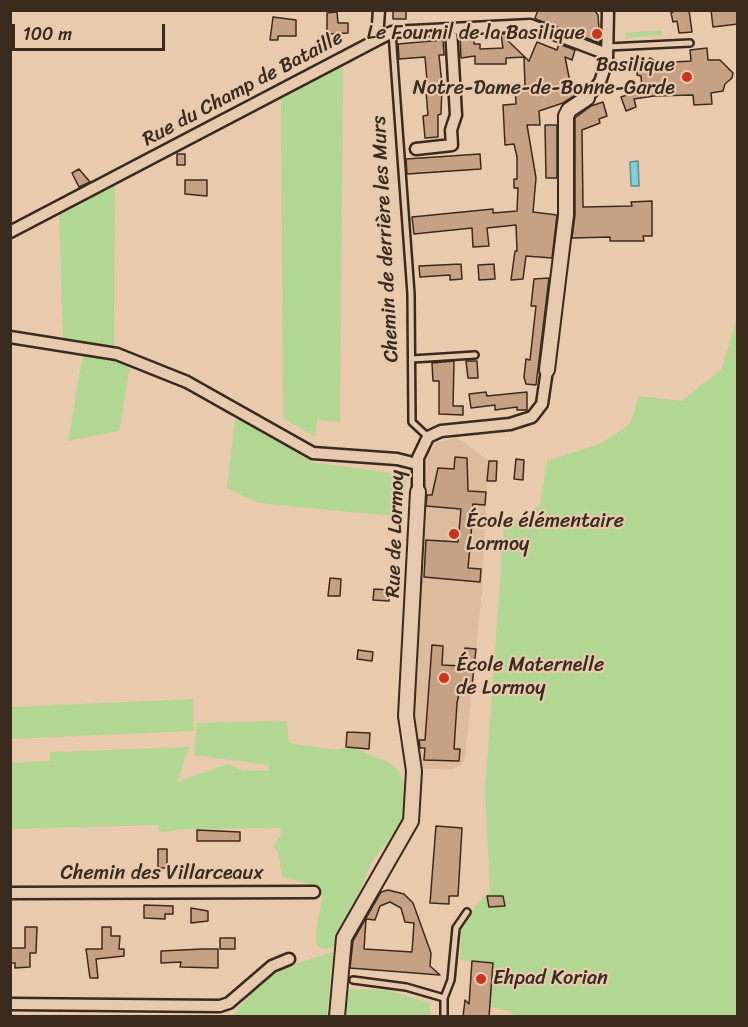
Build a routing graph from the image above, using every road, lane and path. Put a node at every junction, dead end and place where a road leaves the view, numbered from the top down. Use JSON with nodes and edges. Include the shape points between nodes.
{"nodes":[{"id":1,"x":379,"y":10,"type":"edge"},
{"id":2,"x":608,"y":10,"type":"edge"},
{"id":3,"x":451,"y":29,"type":"junction"},
{"id":4,"x":392,"y":32,"type":"junction"},
{"id":5,"x":377,"y":39,"type":"junction"},
{"id":6,"x":690,"y":43,"type":"dead end"},
{"id":7,"x":608,"y":50,"type":"junction"},
{"id":8,"x":587,"y":98,"type":"joint"},
{"id":9,"x":416,"y":149,"type":"dead end"},
{"id":10,"x":10,"y":232,"type":"edge"},
{"id":11,"x":10,"y":338,"type":"edge"},
{"id":12,"x":475,"y":355,"type":"dead end"},
{"id":13,"x":412,"y":359,"type":"junction"},
{"id":14,"x":547,"y":369,"type":"joint"},
{"id":15,"x":428,"y":437,"type":"junction"},
{"id":16,"x":417,"y":464,"type":"junction"},
{"id":17,"x":418,"y":492,"type":"joint"},
{"id":18,"x":314,"y":892,"type":"dead end"},
{"id":19,"x":10,"y":893,"type":"edge"},
{"id":20,"x":467,"y":912,"type":"dead end"},
{"id":21,"x":289,"y":959,"type":"dead end"},
{"id":22,"x":353,"y":981,"type":"dead end"},
{"id":23,"x":444,"y":998,"type":"junction"},
{"id":24,"x":10,"y":1004,"type":"edge"},
{"id":25,"x":337,"y":1017,"type":"edge"},
{"id":26,"x":444,"y":1017,"type":"edge"}],
"edges":[{"from":1,"to":5,"type":"street"},
{"from":2,"to":7,"type":"street"},
{"from":3,"to":4,"type":"street","name":"Rue du Champ de Bataille"},
{"from":3,"to":7,"type":"street","name":"Rue du Champ de Bataille","via":[[530,25]]},
{"from":3,"to":9,"type":"street","via":[[456,115],[452,145]]},
{"from":4,"to":5,"type":"street","name":"Rue du Champ de Bataille"},
{"from":4,"to":13,"type":"lane","name":"Chemin de derrière les Murs"},
{"from":5,"to":10,"type":"street","name":"Rue du Champ de Bataille"},
{"from":6,"to":7,"type":"lane"},
{"from":7,"to":8,"type":"street","via":[[604,72]]},
{"from":8,"to":14,"type":"street","via":[[566,116],[566,215]]},
{"from":11,"to":16,"type":"street","via":[[117,354],[187,382],[313,453]]},
{"from":12,"to":13,"type":"lane"},
{"from":13,"to":15,"type":"lane","name":"Chemin de derrière les Murs","via":[[412,422]]},
{"from":14,"to":15,"type":"street","via":[[542,404],[532,417],[510,424],[441,431]]},
{"from":15,"to":16,"type":"street","name":"Rue de Lormoy"},
{"from":16,"to":17,"type":"street","name":"Rue de Lormoy"},
{"from":17,"to":25,"type":"street","name":"Rue de Lormoy","via":[[406,716],[414,771],[411,820],[344,938]]},
{"from":18,"to":19,"type":"street","name":"Chemin des Villarceaux"},
{"from":20,"to":23,"type":"lane","via":[[456,928]]},
{"from":21,"to":24,"type":"street","via":[[272,966],[229,1003],[220,1006]]},
{"from":22,"to":23,"type":"lane","via":[[406,987]]},
{"from":23,"to":26,"type":"lane"}]}
